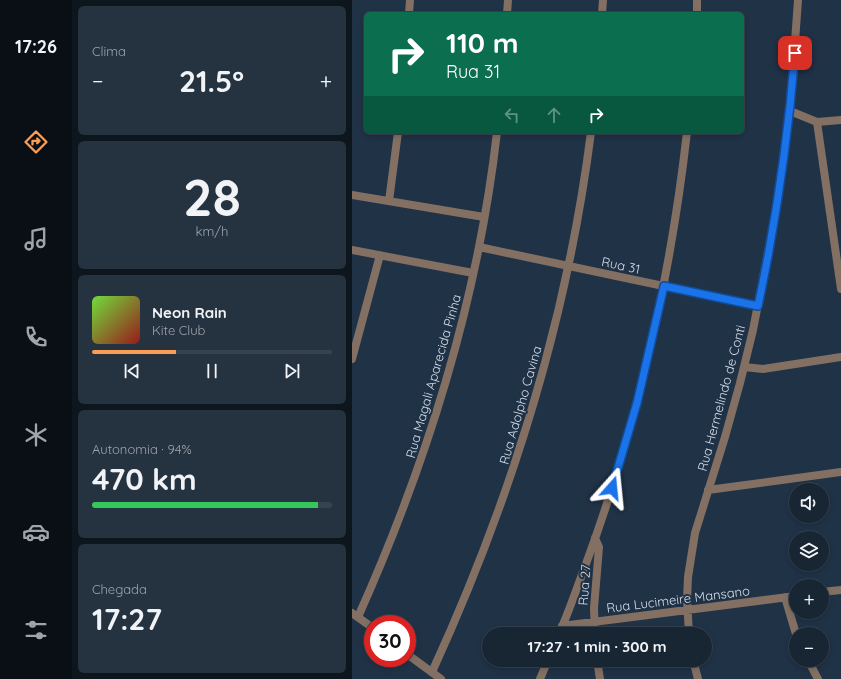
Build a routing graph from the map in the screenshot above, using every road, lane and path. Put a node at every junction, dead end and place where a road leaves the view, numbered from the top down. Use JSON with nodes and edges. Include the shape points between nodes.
{"nodes":[{"id":1,"x":410,"y":0,"type":"edge"},
{"id":2,"x":508,"y":0,"type":"edge"},
{"id":3,"x":603,"y":0,"type":"edge"},
{"id":4,"x":697,"y":0,"type":"edge"},
{"id":5,"x":798,"y":0,"type":"edge"},
{"id":6,"x":409,"y":12,"type":"edge"},
{"id":7,"x":507,"y":12,"type":"edge"},
{"id":8,"x":602,"y":12,"type":"edge"},
{"id":9,"x":696,"y":12,"type":"edge"},
{"id":10,"x":790,"y":111,"type":"junction"},
{"id":11,"x":841,"y":120,"type":"edge"},
{"id":12,"x":817,"y":122,"type":"junction"},
{"id":13,"x":398,"y":134,"type":"edge"},
{"id":14,"x":497,"y":134,"type":"edge"},
{"id":15,"x":591,"y":134,"type":"edge"},
{"id":16,"x":687,"y":134,"type":"edge"},
{"id":17,"x":352,"y":195,"type":"edge"},
{"id":18,"x":389,"y":201,"type":"junction"},
{"id":19,"x":484,"y":217,"type":"junction"},
{"id":20,"x":838,"y":246,"type":"edge"},
{"id":21,"x":479,"y":247,"type":"junction"},
{"id":22,"x":352,"y":250,"type":"edge"},
{"id":23,"x":380,"y":255,"type":"junction"},
{"id":24,"x":568,"y":266,"type":"junction"},
{"id":25,"x":473,"y":273,"type":"junction"},
{"id":26,"x":664,"y":286,"type":"junction"},
{"id":27,"x":841,"y":289,"type":"edge"},
{"id":28,"x":758,"y":306,"type":"junction"},
{"id":29,"x":841,"y":357,"type":"edge"},
{"id":30,"x":352,"y":359,"type":"edge"},
{"id":31,"x":744,"y":367,"type":"junction"},
{"id":32,"x":841,"y":472,"type":"edge"},
{"id":33,"x":708,"y":490,"type":"junction"},
{"id":34,"x":595,"y":538,"type":"junction"},
{"id":35,"x":841,"y":590,"type":"edge"},
{"id":36,"x":829,"y":591,"type":"edge"},
{"id":37,"x":785,"y":597,"type":"junction"},
{"id":38,"x":789,"y":597,"type":"edge"},
{"id":39,"x":687,"y":610,"type":"junction"},
{"id":40,"x":355,"y":615,"type":"edge"},
{"id":41,"x":364,"y":622,"type":"edge"},
{"id":42,"x":594,"y":622,"type":"junction"},
{"id":43,"x":562,"y":627,"type":"edge"},
{"id":44,"x":573,"y":627,"type":"edge"},
{"id":45,"x":594,"y":627,"type":"edge"},
{"id":46,"x":688,"y":627,"type":"edge"},
{"id":47,"x":794,"y":627,"type":"edge"},
{"id":48,"x":416,"y":660,"type":"edge"},
{"id":49,"x":545,"y":667,"type":"edge"},
{"id":50,"x":598,"y":667,"type":"edge"},
{"id":51,"x":695,"y":667,"type":"edge"},
{"id":52,"x":812,"y":667,"type":"edge"},
{"id":53,"x":432,"y":672,"type":"junction"},
{"id":54,"x":441,"y":679,"type":"edge"},
{"id":55,"x":540,"y":679,"type":"edge"},
{"id":56,"x":600,"y":679,"type":"edge"},
{"id":57,"x":698,"y":679,"type":"edge"},
{"id":58,"x":818,"y":679,"type":"edge"}],
"edges":[{"from":1,"to":6,"type":"street"},
{"from":2,"to":7,"type":"street"},
{"from":3,"to":8,"type":"street"},
{"from":4,"to":9,"type":"street"},
{"from":5,"to":10,"type":"street","name":"Rua Hermelindo de Conti"},
{"from":10,"to":12,"type":"street"},
{"from":10,"to":28,"type":"street","name":"Rua Hermelindo de Conti","via":[[776,213]]},
{"from":11,"to":12,"type":"street"},
{"from":12,"to":20,"type":"street"},
{"from":13,"to":18,"type":"street"},
{"from":14,"to":19,"type":"street","name":"Rua Magali Aparecida Pinha"},
{"from":15,"to":24,"type":"street","name":"Rua Adolpho Cavina"},
{"from":16,"to":26,"type":"street"},
{"from":17,"to":18,"type":"street"},
{"from":18,"to":19,"type":"street"},
{"from":19,"to":21,"type":"street","name":"Rua Magali Aparecida Pinha"},
{"from":20,"to":27,"type":"street"},
{"from":21,"to":24,"type":"street","name":"Rua 31"},
{"from":21,"to":25,"type":"street","name":"Rua Magali Aparecida Pinha"},
{"from":22,"to":23,"type":"street"},
{"from":23,"to":25,"type":"street"},
{"from":23,"to":30,"type":"street"},
{"from":24,"to":26,"type":"street","name":"Rua 31"},
{"from":24,"to":53,"type":"street","name":"Rua Adolpho Cavina","via":[[544,370],[513,473],[476,574]]},
{"from":25,"to":40,"type":"street","name":"Rua Magali Aparecida Pinha","via":[[454,356],[421,462],[399,522]]},
{"from":26,"to":28,"type":"street","name":"Rua 31"},
{"from":26,"to":34,"type":"street","via":[[637,403]]},
{"from":28,"to":31,"type":"street","name":"Rua Hermelindo de Conti"},
{"from":29,"to":31,"type":"street","via":[[763,369]]},
{"from":31,"to":33,"type":"street","name":"Rua Hermelindo de Conti"},
{"from":32,"to":33,"type":"street"},
{"from":33,"to":39,"type":"street","name":"Rua Hermelindo de Conti","via":[[700,511],[690,555]]},
{"from":34,"to":42,"type":"street","name":"Rua 27","via":[[599,547]]},
{"from":34,"to":43,"type":"street"},
{"from":35,"to":36,"type":"street"},
{"from":37,"to":38,"type":"street","name":"Rua Lucimeire Mansano"},
{"from":37,"to":39,"type":"street","name":"Rua Lucimeire Mansano"},
{"from":37,"to":47,"type":"street"},
{"from":39,"to":42,"type":"street","name":"Rua Lucimeire Mansano"},
{"from":39,"to":46,"type":"street","name":"Rua Hermelindo de Conti"},
{"from":40,"to":41,"type":"street"},
{"from":42,"to":44,"type":"street","name":"Rua Lucimeire Mansano"},
{"from":42,"to":45,"type":"street","name":"Rua 27"},
{"from":48,"to":53,"type":"street"},
{"from":49,"to":55,"type":"street"},
{"from":50,"to":56,"type":"street"},
{"from":51,"to":57,"type":"street"},
{"from":52,"to":58,"type":"street"},
{"from":53,"to":54,"type":"street"}]}
